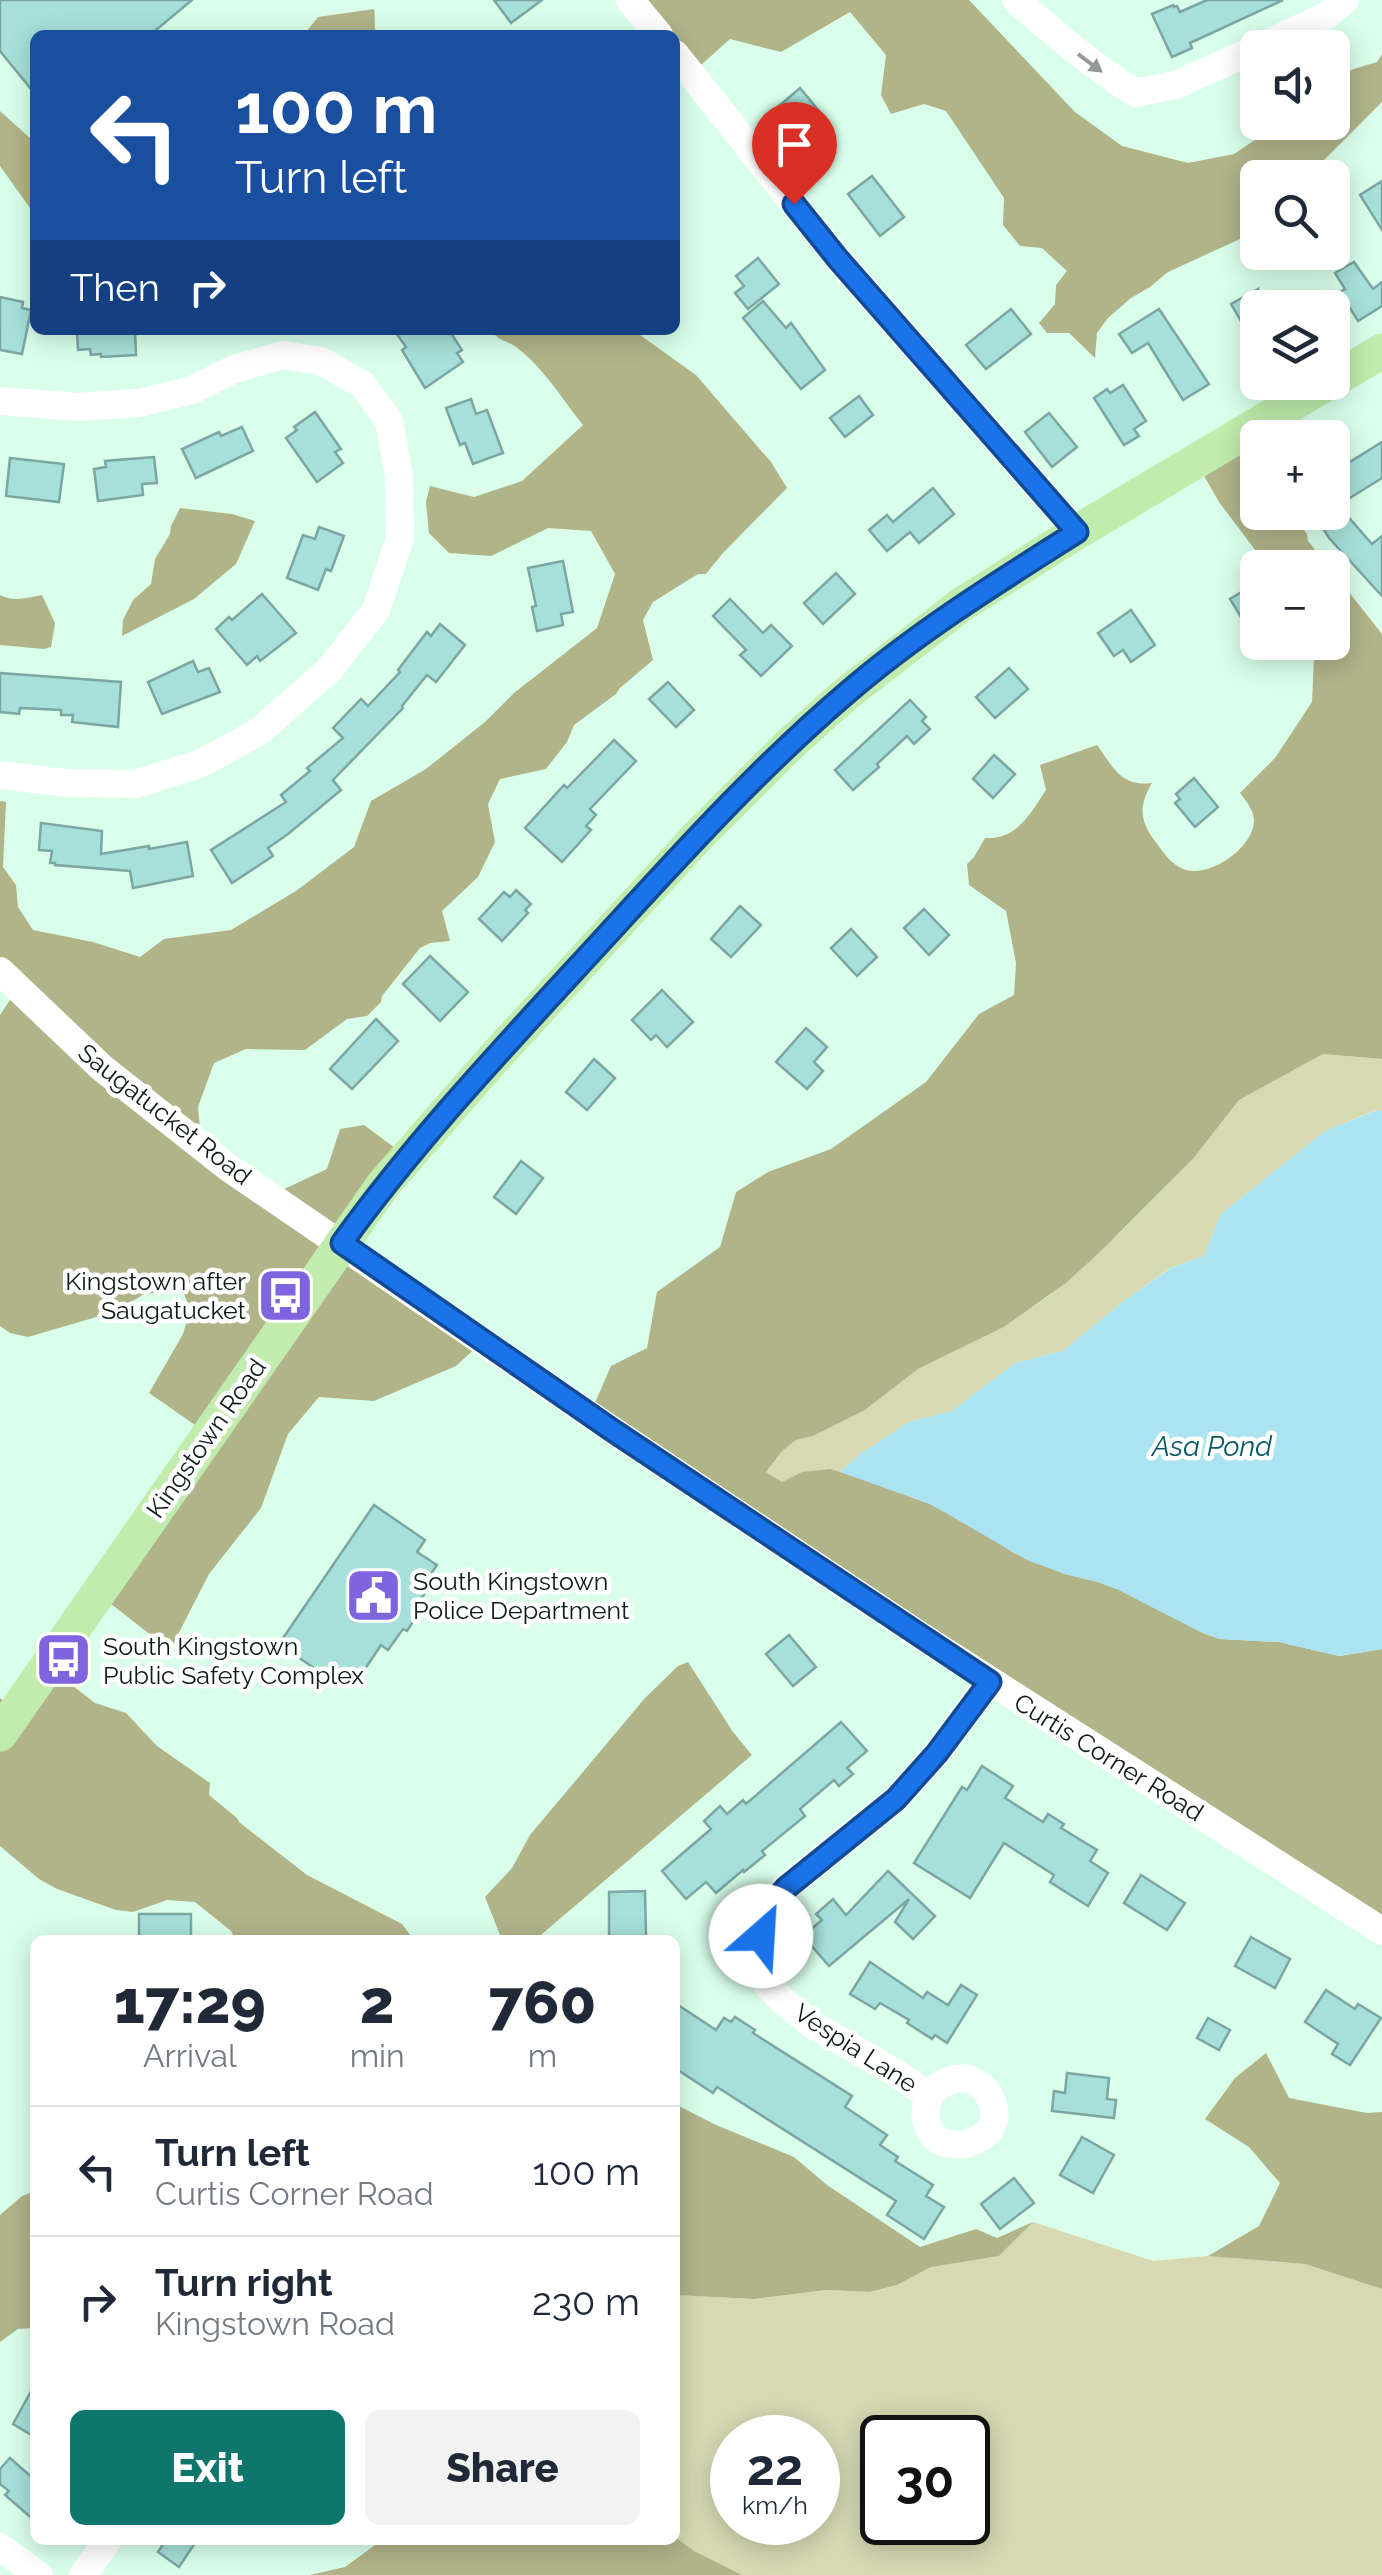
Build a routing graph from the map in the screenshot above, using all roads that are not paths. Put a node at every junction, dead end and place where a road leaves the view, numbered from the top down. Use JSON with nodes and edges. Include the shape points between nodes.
{"nodes":[{"id":1,"x":630,"y":0,"type":"edge"},
{"id":2,"x":1016,"y":0,"type":"edge"},
{"id":3,"x":1345,"y":0,"type":"edge"},
{"id":4,"x":656,"y":30,"type":"edge"},
{"id":5,"x":1296,"y":30,"type":"edge"},
{"id":6,"x":1240,"y":56,"type":"edge"},
{"id":7,"x":680,"y":60,"type":"edge"},
{"id":8,"x":1382,"y":351,"type":"edge"},
{"id":9,"x":1350,"y":370,"type":"edge"},
{"id":10,"x":0,"y":400,"type":"edge"},
{"id":11,"x":1301,"y":400,"type":"edge"},
{"id":12,"x":1077,"y":532,"type":"junction"},
{"id":13,"x":0,"y":776,"type":"edge"},
{"id":14,"x":0,"y":971,"type":"edge"},
{"id":15,"x":342,"y":1243,"type":"junction"},
{"id":16,"x":990,"y":1682,"type":"junction"},
{"id":17,"x":0,"y":1734,"type":"edge"},
{"id":18,"x":1382,"y":1931,"type":"edge"},
{"id":19,"x":929,"y":2096,"type":"dead end"},
{"id":20,"x":104,"y":2545,"type":"edge"},
{"id":21,"x":0,"y":2547,"type":"edge"},
{"id":22,"x":39,"y":2575,"type":"edge"},
{"id":23,"x":83,"y":2575,"type":"edge"}],
"edges":[{"from":1,"to":4,"type":"street"},
{"from":2,"to":6,"type":"street","one_way":true,"via":[[1136,93],[1178,84]]},
{"from":3,"to":5,"type":"street"},
{"from":7,"to":12,"type":"street","via":[[838,259]]},
{"from":8,"to":9,"type":"main road","name":"Kingstown Road"},
{"from":10,"to":13,"type":"street","via":[[78,407],[138,403],[283,354],[321,361],[362,385],[389,421],[400,538],[376,610],[330,669],[260,731],[200,764],[135,784]]},
{"from":11,"to":12,"type":"main road","name":"Kingstown Road"},
{"from":12,"to":15,"type":"main road","name":"Kingstown Road","via":[[946,616],[788,746],[494,1058]]},
{"from":14,"to":15,"type":"street","name":"Saugatucket Road","via":[[102,1068],[229,1168]]},
{"from":15,"to":16,"type":"street","name":"Curtis Corner Road"},
{"from":15,"to":17,"type":"main road","name":"Kingstown Road"},
{"from":16,"to":18,"type":"street","name":"Curtis Corner Road"},
{"from":16,"to":19,"type":"street","name":"Vespia Lane","via":[[896,1799],[786,1888],[766,1912],[761,1936],[767,1985],[782,2000]]},
{"from":20,"to":23,"type":"street"},
{"from":21,"to":22,"type":"street"}]}
